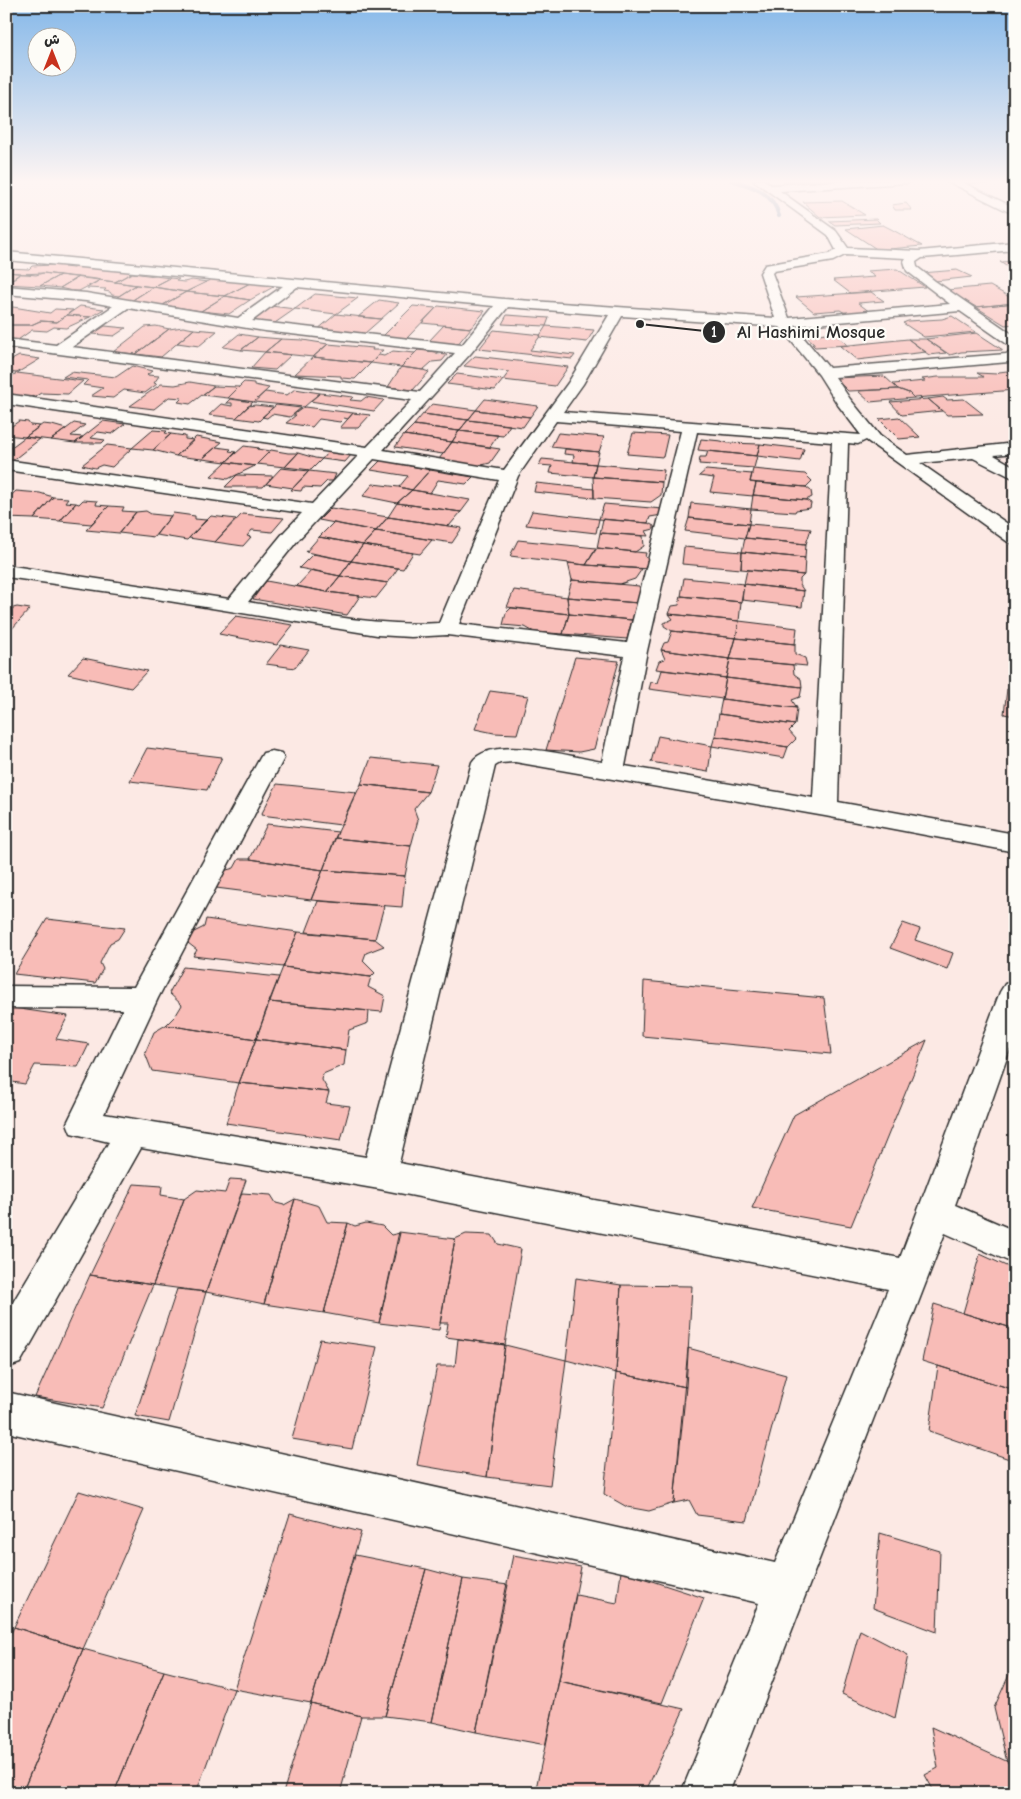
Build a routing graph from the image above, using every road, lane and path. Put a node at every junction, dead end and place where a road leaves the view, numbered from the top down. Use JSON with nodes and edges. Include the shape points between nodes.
{"nodes":[{"id":1,"x":91,"y":264,"type":"edge"},
{"id":2,"x":793,"y":264,"type":"edge"},
{"id":3,"x":910,"y":264,"type":"edge"},
{"id":4,"x":295,"y":283,"type":"junction"},
{"id":5,"x":6,"y":290,"type":"edge"},
{"id":6,"x":126,"y":303,"type":"junction"},
{"id":7,"x":504,"y":303,"type":"junction"},
{"id":8,"x":962,"y":307,"type":"junction"},
{"id":9,"x":617,"y":313,"type":"junction"},
{"id":10,"x":240,"y":323,"type":"junction"},
{"id":11,"x":784,"y":323,"type":"junction"},
{"id":12,"x":6,"y":343,"type":"edge"},
{"id":13,"x":1015,"y":343,"type":"edge"},
{"id":14,"x":60,"y":349,"type":"junction"},
{"id":15,"x":466,"y":350,"type":"junction"},
{"id":16,"x":1015,"y":355,"type":"edge"},
{"id":17,"x":825,"y":373,"type":"junction"},
{"id":18,"x":424,"y":397,"type":"junction"},
{"id":19,"x":6,"y":399,"type":"edge"},
{"id":20,"x":552,"y":416,"type":"junction"},
{"id":21,"x":690,"y":428,"type":"junction"},
{"id":22,"x":840,"y":438,"type":"junction"},
{"id":23,"x":874,"y":440,"type":"junction"},
{"id":24,"x":1015,"y":448,"type":"edge"},
{"id":25,"x":976,"y":452,"type":"junction"},
{"id":26,"x":371,"y":453,"type":"junction"},
{"id":27,"x":904,"y":460,"type":"junction"},
{"id":28,"x":6,"y":465,"type":"edge"},
{"id":29,"x":1015,"y":474,"type":"edge"},
{"id":30,"x":509,"y":476,"type":"junction"},
{"id":31,"x":316,"y":510,"type":"junction"},
{"id":32,"x":1015,"y":538,"type":"edge"},
{"id":33,"x":6,"y":571,"type":"edge"},
{"id":34,"x":233,"y":607,"type":"junction"},
{"id":35,"x":447,"y":628,"type":"junction"},
{"id":36,"x":636,"y":651,"type":"junction"},
{"id":37,"x":272,"y":758,"type":"dead end"},
{"id":38,"x":612,"y":771,"type":"junction"},
{"id":39,"x":825,"y":808,"type":"junction"},
{"id":40,"x":1015,"y":843,"type":"edge"},
{"id":41,"x":1015,"y":992,"type":"edge"},
{"id":42,"x":6,"y":997,"type":"edge"},
{"id":43,"x":143,"y":998,"type":"junction"},
{"id":44,"x":132,"y":1133,"type":"junction"},
{"id":45,"x":379,"y":1174,"type":"junction"},
{"id":46,"x":934,"y":1212,"type":"junction"},
{"id":47,"x":1015,"y":1248,"type":"edge"},
{"id":48,"x":911,"y":1277,"type":"junction"},
{"id":49,"x":6,"y":1350,"type":"edge"},
{"id":50,"x":6,"y":1412,"type":"edge"},
{"id":51,"x":788,"y":1587,"type":"junction"},
{"id":52,"x":705,"y":1793,"type":"edge"}],
"edges":[{"from":1,"to":4,"type":"street"},
{"from":2,"to":11,"type":"street","via":[[769,268],[766,273]]},
{"from":3,"to":8,"type":"street","via":[[930,284]]},
{"from":4,"to":7,"type":"street"},
{"from":4,"to":10,"type":"street"},
{"from":5,"to":6,"type":"street"},
{"from":6,"to":10,"type":"street"},
{"from":6,"to":14,"type":"street"},
{"from":7,"to":9,"type":"street"},
{"from":7,"to":15,"type":"street"},
{"from":8,"to":11,"type":"street"},
{"from":8,"to":13,"type":"street"},
{"from":9,"to":11,"type":"street"},
{"from":9,"to":20,"type":"street"},
{"from":10,"to":15,"type":"street"},
{"from":11,"to":17,"type":"street"},
{"from":12,"to":14,"type":"street"},
{"from":14,"to":18,"type":"street"},
{"from":15,"to":18,"type":"street"},
{"from":16,"to":17,"type":"street"},
{"from":17,"to":23,"type":"street"},
{"from":18,"to":26,"type":"street"},
{"from":19,"to":26,"type":"street"},
{"from":20,"to":21,"type":"street"},
{"from":20,"to":30,"type":"street"},
{"from":21,"to":22,"type":"street"},
{"from":21,"to":36,"type":"street"},
{"from":22,"to":23,"type":"street"},
{"from":22,"to":39,"type":"street"},
{"from":23,"to":27,"type":"street"},
{"from":24,"to":25,"type":"street"},
{"from":25,"to":27,"type":"street"},
{"from":25,"to":29,"type":"street"},
{"from":26,"to":30,"type":"street"},
{"from":26,"to":31,"type":"street"},
{"from":27,"to":32,"type":"street"},
{"from":28,"to":31,"type":"street"},
{"from":30,"to":35,"type":"street"},
{"from":31,"to":34,"type":"street"},
{"from":33,"to":34,"type":"street"},
{"from":34,"to":35,"type":"street","via":[[377,629]]},
{"from":35,"to":36,"type":"street"},
{"from":36,"to":38,"type":"street"},
{"from":37,"to":43,"type":"street"},
{"from":38,"to":39,"type":"street"},
{"from":38,"to":45,"type":"street","via":[[515,755],[495,756],[484,762]]},
{"from":39,"to":40,"type":"street"},
{"from":41,"to":46,"type":"street"},
{"from":42,"to":43,"type":"street"},
{"from":43,"to":44,"type":"street","via":[[83,1123]]},
{"from":44,"to":45,"type":"street"},
{"from":44,"to":49,"type":"street"},
{"from":45,"to":48,"type":"street"},
{"from":46,"to":47,"type":"street"},
{"from":46,"to":48,"type":"street"},
{"from":48,"to":51,"type":"street"},
{"from":50,"to":51,"type":"street"},
{"from":51,"to":52,"type":"street"}]}
